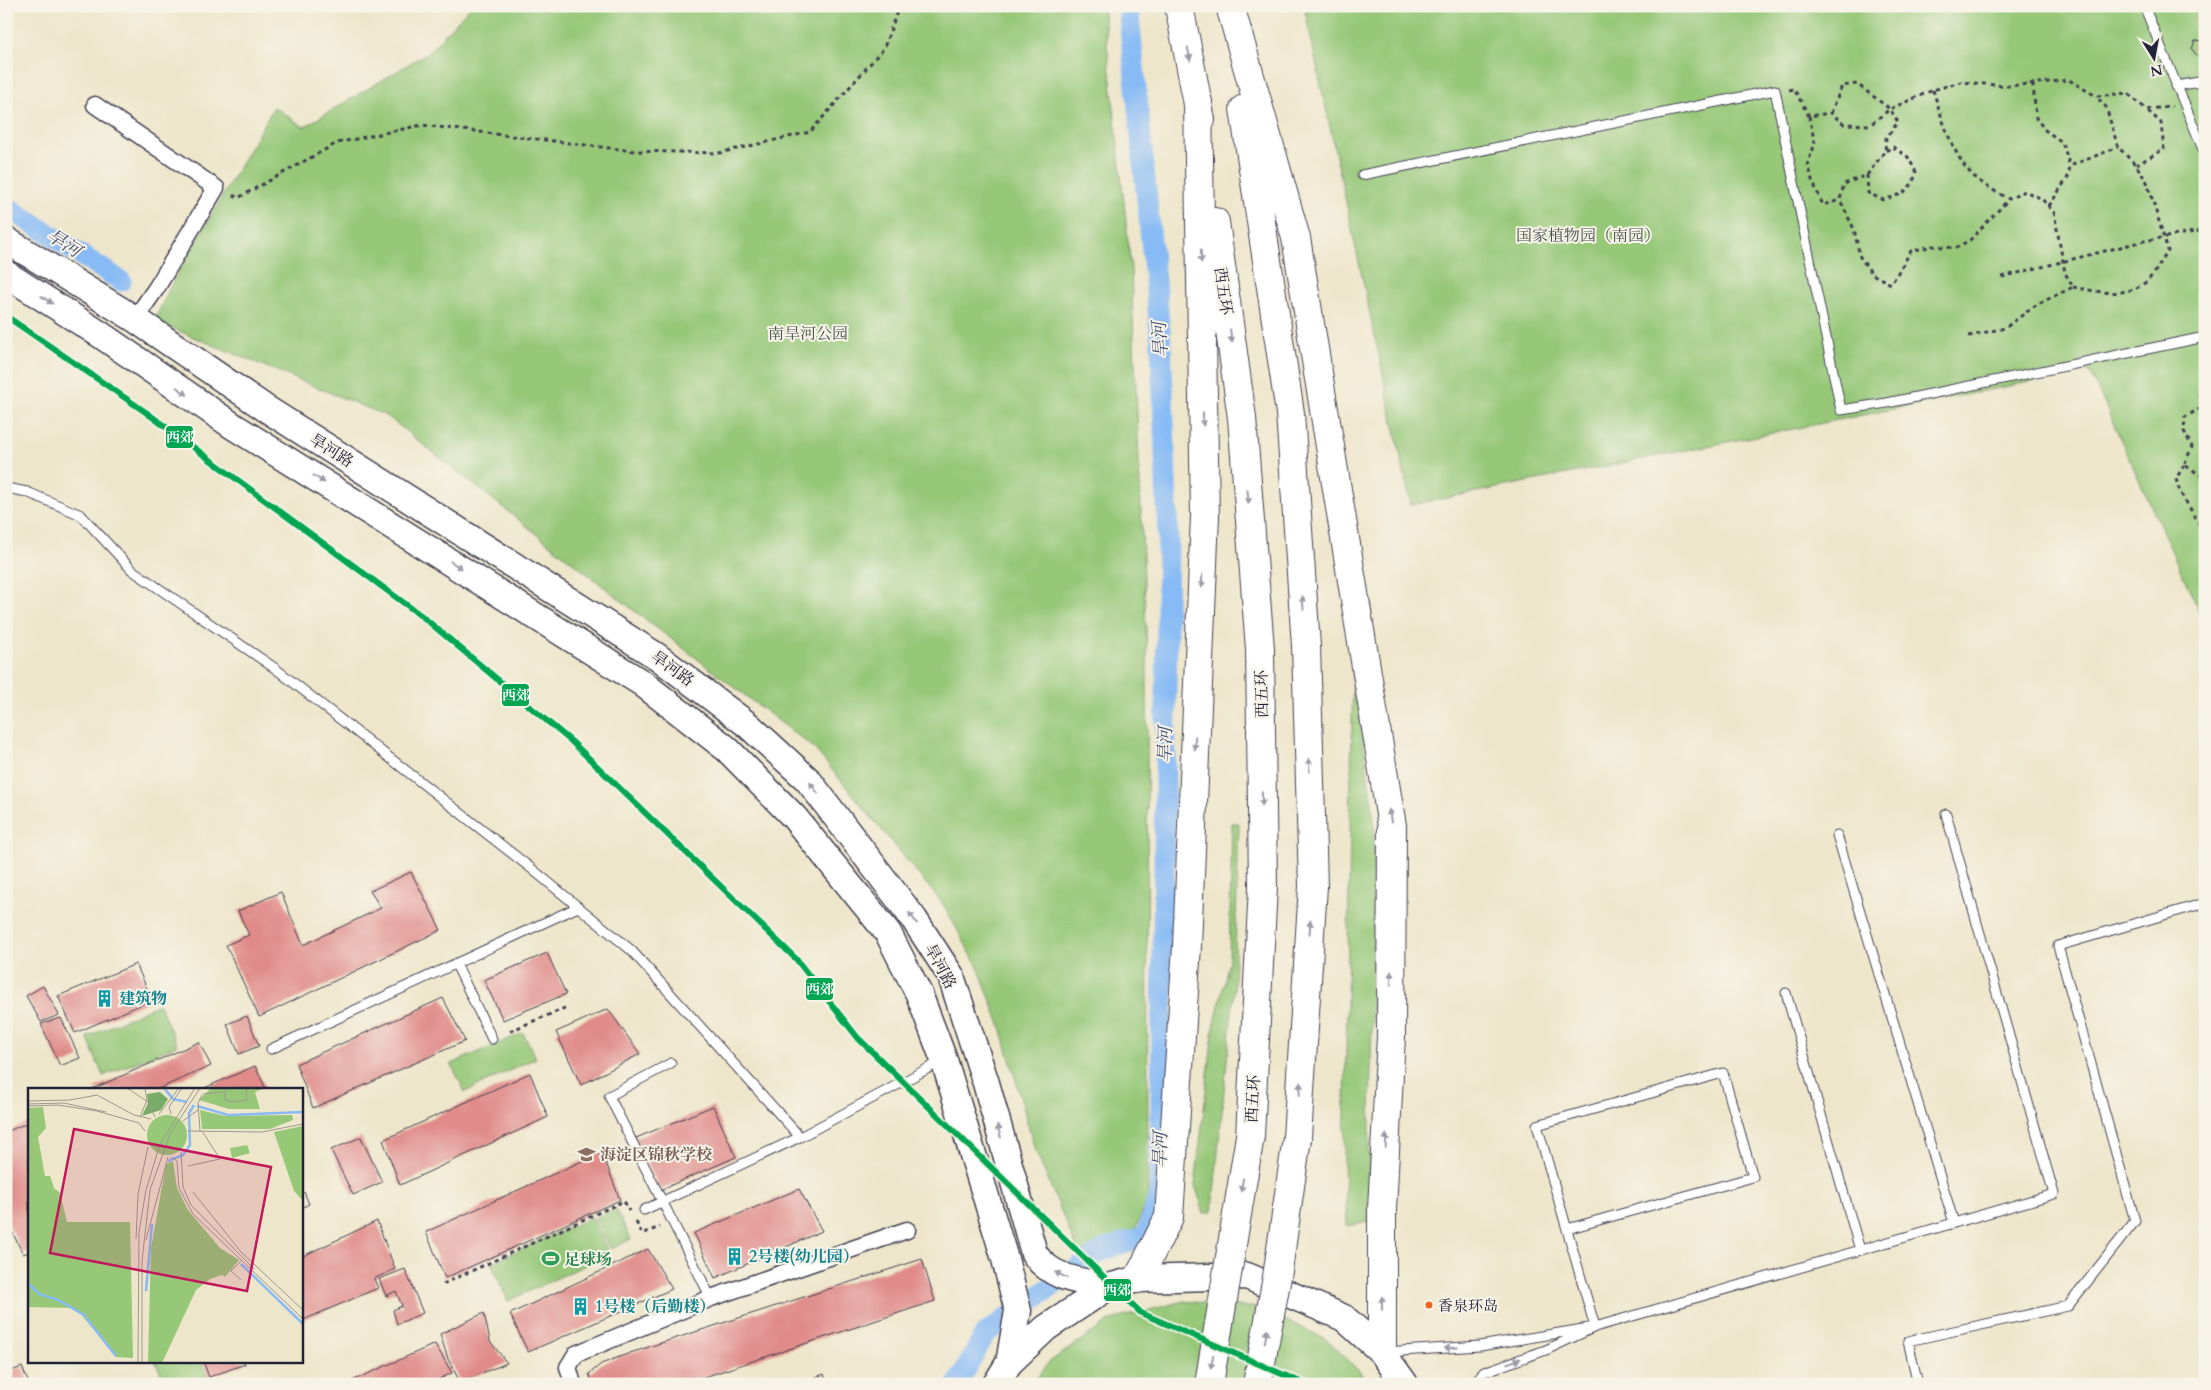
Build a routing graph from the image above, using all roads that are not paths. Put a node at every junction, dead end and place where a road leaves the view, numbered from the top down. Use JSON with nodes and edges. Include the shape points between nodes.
{"nodes":[{"id":1,"x":1179,"y":6,"type":"edge"},
{"id":2,"x":1229,"y":6,"type":"edge"},
{"id":3,"x":2144,"y":6,"type":"edge"},
{"id":4,"x":2205,"y":81,"type":"edge"},
{"id":5,"x":2176,"y":86,"type":"junction"},
{"id":6,"x":1198,"y":102,"type":"junction"},
{"id":7,"x":95,"y":105,"type":"dead end"},
{"id":8,"x":2205,"y":154,"type":"edge"},
{"id":9,"x":1362,"y":175,"type":"dead end"},
{"id":10,"x":6,"y":240,"type":"edge"},
{"id":11,"x":6,"y":274,"type":"edge"},
{"id":12,"x":136,"y":318,"type":"junction"},
{"id":13,"x":2205,"y":337,"type":"edge"},
{"id":14,"x":6,"y":488,"type":"edge"},
{"id":15,"x":1946,"y":814,"type":"dead end"},
{"id":16,"x":1837,"y":835,"type":"dead end"},
{"id":17,"x":2205,"y":903,"type":"edge"},
{"id":18,"x":578,"y":907,"type":"junction"},
{"id":19,"x":456,"y":964,"type":"junction"},
{"id":20,"x":1786,"y":994,"type":"dead end"},
{"id":21,"x":492,"y":1039,"type":"dead end"},
{"id":22,"x":271,"y":1049,"type":"dead end"},
{"id":23,"x":944,"y":1060,"type":"junction"},
{"id":24,"x":671,"y":1063,"type":"dead end"},
{"id":25,"x":800,"y":1137,"type":"junction"},
{"id":26,"x":644,"y":1210,"type":"dead end"},
{"id":27,"x":1954,"y":1223,"type":"junction"},
{"id":28,"x":1566,"y":1228,"type":"junction"},
{"id":29,"x":908,"y":1230,"type":"dead end"},
{"id":30,"x":1860,"y":1250,"type":"junction"},
{"id":31,"x":1138,"y":1279,"type":"junction"},
{"id":32,"x":1108,"y":1287,"type":"junction"},
{"id":33,"x":712,"y":1298,"type":"junction"},
{"id":34,"x":1595,"y":1327,"type":"junction"},
{"id":35,"x":1382,"y":1352,"type":"junction"},
{"id":36,"x":1002,"y":1374,"type":"edge"},
{"id":37,"x":573,"y":1384,"type":"edge"},
{"id":38,"x":1208,"y":1384,"type":"edge"},
{"id":39,"x":1257,"y":1384,"type":"edge"},
{"id":40,"x":1406,"y":1384,"type":"edge"},
{"id":41,"x":1473,"y":1384,"type":"edge"},
{"id":42,"x":1918,"y":1384,"type":"edge"}],
"edges":[{"from":1,"to":6,"type":"highway","name":"西五环","one_way":true},
{"from":35,"to":2,"type":"highway","one_way":true,"via":[[1382,1209],[1391,1036],[1392,826],[1296,238]]},
{"from":39,"to":2,"type":"highway","one_way":true,"bridge":true,"via":[[1277,1277],[1297,1138],[1313,886],[1306,646],[1290,413]]},
{"from":3,"to":5,"type":"lane"},
{"from":4,"to":5,"type":"lane"},
{"from":5,"to":8,"type":"lane"},
{"from":6,"to":31,"type":"highway","one_way":true,"via":[[1205,516],[1187,946],[1169,1217]]},
{"from":6,"to":38,"type":"highway","name":"西五环","one_way":true,"bridge":true,"via":[[1242,418],[1260,649],[1264,887],[1250,1136]]},
{"from":7,"to":12,"type":"street","via":[[216,188]]},
{"from":9,"to":13,"type":"lane","via":[[1775,90],[1841,410]]},
{"from":10,"to":12,"type":"main road","name":"旱河路"},
{"from":11,"to":23,"type":"main road","name":"旱河路","one_way":true,"via":[[101,334],[233,426],[642,683],[727,749],[794,817],[888,933],[919,994]]},
{"from":32,"to":12,"type":"main road","name":"旱河路","one_way":true,"via":[[1062,1277],[1038,1260],[986,1083],[950,976],[914,919],[808,780],[748,725],[658,656],[265,408]]},
{"from":14,"to":18,"type":"lane","via":[[27,492],[81,515],[132,570],[283,674]]},
{"from":15,"to":27,"type":"lane","via":[[2054,1194]]},
{"from":16,"to":27,"type":"lane"},
{"from":17,"to":42,"type":"lane","via":[[2058,946],[2134,1221],[2068,1306],[1908,1340]]},
{"from":18,"to":19,"type":"lane"},
{"from":18,"to":25,"type":"lane","via":[[631,950]]},
{"from":19,"to":21,"type":"lane"},
{"from":19,"to":22,"type":"lane"},
{"from":20,"to":30,"type":"lane"},
{"from":23,"to":25,"type":"lane"},
{"from":23,"to":36,"type":"main road","name":"旱河路","via":[[1018,1312]]},
{"from":24,"to":33,"type":"lane","via":[[609,1096]]},
{"from":25,"to":26,"type":"lane"},
{"from":27,"to":30,"type":"lane"},
{"from":28,"to":28,"type":"lane","via":[[1537,1125],[1723,1073],[1753,1177]]},
{"from":28,"to":34,"type":"lane"},
{"from":29,"to":33,"type":"street"},
{"from":30,"to":34,"type":"lane"},
{"from":31,"to":32,"type":"main road"},
{"from":31,"to":35,"type":"main road","via":[[1247,1276],[1344,1318]]},
{"from":32,"to":36,"type":"main road","via":[[1046,1328]]},
{"from":33,"to":37,"type":"street","via":[[576,1354],[568,1368]]},
{"from":34,"to":35,"type":"lane","one_way":true,"via":[[1480,1346]]},
{"from":41,"to":34,"type":"lane","one_way":true,"via":[[1484,1372],[1546,1350]]},
{"from":35,"to":40,"type":"main road"}]}
